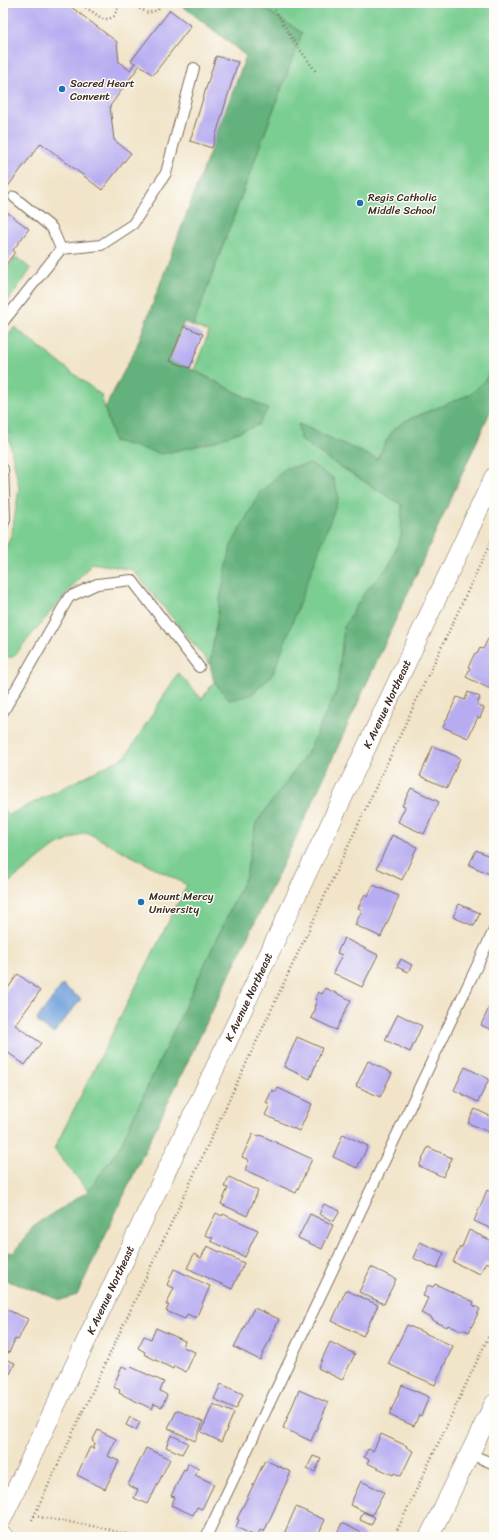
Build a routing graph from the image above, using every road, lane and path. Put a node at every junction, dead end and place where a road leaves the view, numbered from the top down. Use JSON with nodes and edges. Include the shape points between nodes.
{"nodes":[{"id":1,"x":79,"y":3,"type":"edge"},
{"id":2,"x":118,"y":3,"type":"edge"},
{"id":3,"x":129,"y":3,"type":"edge"},
{"id":4,"x":157,"y":3,"type":"edge"},
{"id":5,"x":271,"y":3,"type":"edge"},
{"id":6,"x":194,"y":68,"type":"dead end"},
{"id":7,"x":317,"y":73,"type":"dead end"},
{"id":8,"x":14,"y":197,"type":"dead end"},
{"id":9,"x":61,"y":249,"type":"junction"},
{"id":10,"x":3,"y":322,"type":"edge"},
{"id":11,"x":3,"y":470,"type":"edge"},
{"id":12,"x":494,"y":477,"type":"edge"},
{"id":13,"x":3,"y":525,"type":"edge"},
{"id":14,"x":494,"y":535,"type":"edge"},
{"id":15,"x":199,"y":667,"type":"dead end"},
{"id":16,"x":3,"y":712,"type":"edge"},
{"id":17,"x":494,"y":930,"type":"edge"},
{"id":18,"x":494,"y":1325,"type":"edge"},
{"id":19,"x":494,"y":1404,"type":"edge"},
{"id":20,"x":470,"y":1454,"type":"junction"},
{"id":21,"x":494,"y":1464,"type":"edge"},
{"id":22,"x":34,"y":1516,"type":"junction"},
{"id":23,"x":3,"y":1517,"type":"edge"},
{"id":24,"x":32,"y":1520,"type":"dead end"},
{"id":25,"x":138,"y":1537,"type":"edge"},
{"id":26,"x":206,"y":1537,"type":"edge"},
{"id":27,"x":394,"y":1537,"type":"edge"},
{"id":28,"x":429,"y":1537,"type":"edge"}],
"edges":[{"from":1,"to":2,"type":"path","via":[[103,19],[109,19],[114,16]]},
{"from":3,"to":4,"type":"path","via":[[148,13],[158,10],[160,5]]},
{"from":5,"to":7,"type":"path"},
{"from":6,"to":9,"type":"lane","via":[[166,173],[133,224],[101,245]]},
{"from":8,"to":9,"type":"lane","via":[[52,228]]},
{"from":9,"to":10,"type":"lane"},
{"from":11,"to":13,"type":"lane"},
{"from":12,"to":23,"type":"street","name":"K Avenue Northeast"},
{"from":14,"to":22,"type":"path"},
{"from":15,"to":16,"type":"lane","via":[[132,580],[97,584],[70,597]]},
{"from":17,"to":26,"type":"lane"},
{"from":18,"to":27,"type":"path"},
{"from":19,"to":20,"type":"street"},
{"from":20,"to":21,"type":"lane"},
{"from":20,"to":28,"type":"street"},
{"from":22,"to":24,"type":"path"},
{"from":22,"to":25,"type":"path"}]}
